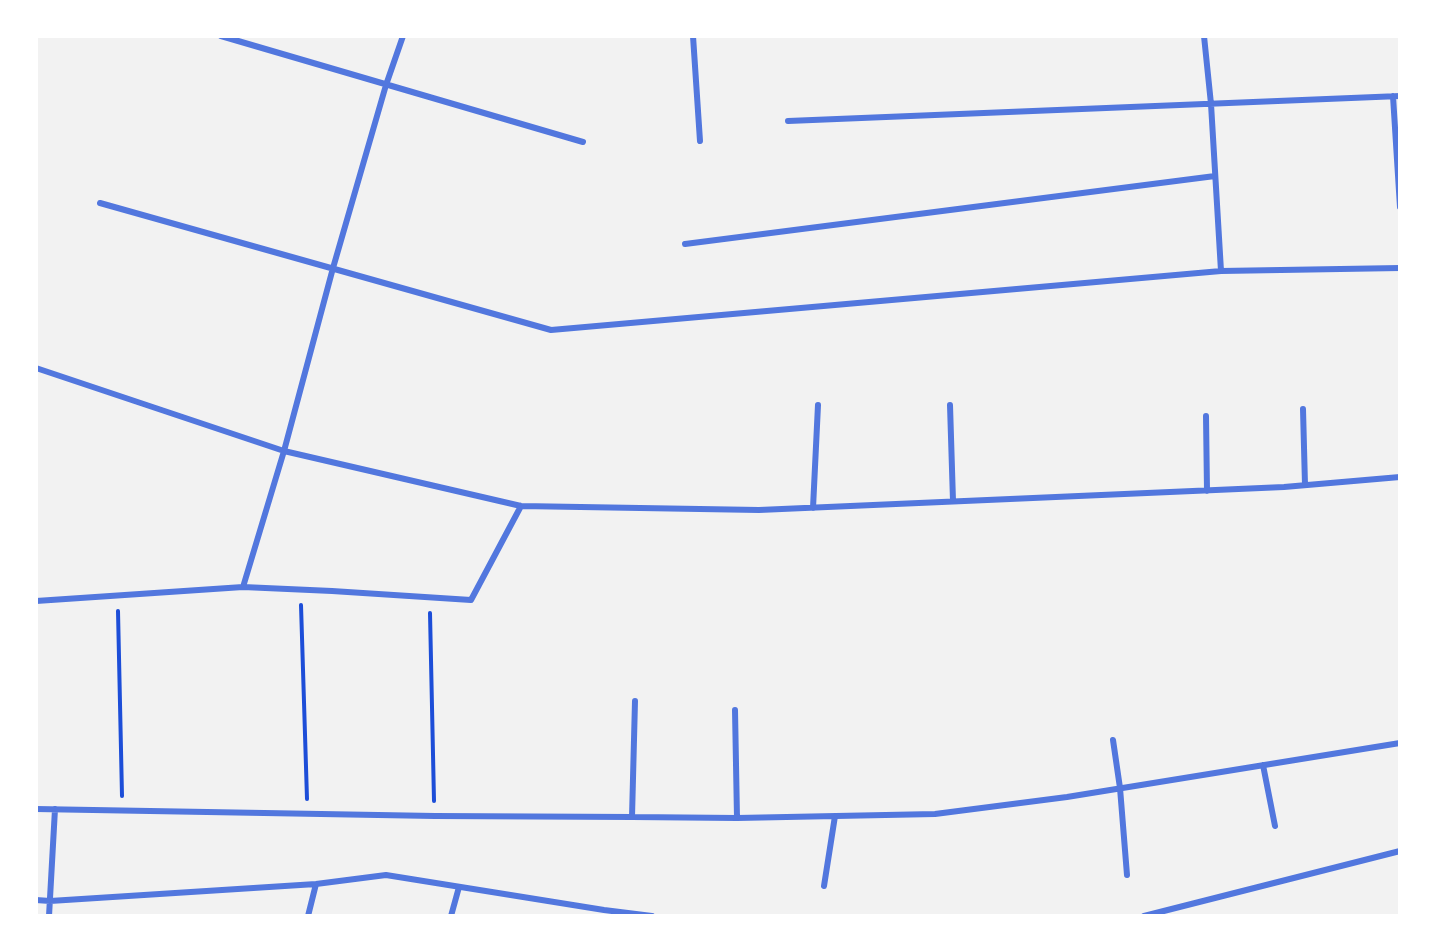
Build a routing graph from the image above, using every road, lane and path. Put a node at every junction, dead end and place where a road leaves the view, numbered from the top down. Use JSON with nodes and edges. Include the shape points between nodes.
{"nodes":[{"id":1,"x":221,"y":36,"type":"edge"},
{"id":2,"x":403,"y":36,"type":"edge"},
{"id":3,"x":693,"y":36,"type":"edge"},
{"id":4,"x":1204,"y":36,"type":"edge"},
{"id":5,"x":386,"y":85,"type":"junction"},
{"id":6,"x":1397,"y":96,"type":"edge"},
{"id":7,"x":1211,"y":104,"type":"junction"},
{"id":8,"x":788,"y":121,"type":"dead end"},
{"id":9,"x":700,"y":141,"type":"dead end"},
{"id":10,"x":583,"y":142,"type":"dead end"},
{"id":11,"x":1215,"y":176,"type":"junction"},
{"id":12,"x":100,"y":203,"type":"dead end"},
{"id":13,"x":1400,"y":207,"type":"edge"},
{"id":14,"x":685,"y":244,"type":"dead end"},
{"id":15,"x":333,"y":268,"type":"junction"},
{"id":16,"x":1400,"y":268,"type":"edge"},
{"id":17,"x":1221,"y":271,"type":"junction"},
{"id":18,"x":36,"y":368,"type":"edge"},
{"id":19,"x":818,"y":405,"type":"dead end"},
{"id":20,"x":950,"y":405,"type":"dead end"},
{"id":21,"x":1303,"y":409,"type":"dead end"},
{"id":22,"x":1206,"y":416,"type":"dead end"},
{"id":23,"x":284,"y":451,"type":"junction"},
{"id":24,"x":1400,"y":477,"type":"edge"},
{"id":25,"x":1305,"y":485,"type":"junction"},
{"id":26,"x":1207,"y":491,"type":"junction"},
{"id":27,"x":953,"y":501,"type":"junction"},
{"id":28,"x":521,"y":506,"type":"junction"},
{"id":29,"x":813,"y":508,"type":"junction"},
{"id":30,"x":243,"y":587,"type":"junction"},
{"id":31,"x":301,"y":590,"type":"junction"},
{"id":32,"x":118,"y":595,"type":"junction"},
{"id":33,"x":430,"y":597,"type":"junction"},
{"id":34,"x":36,"y":601,"type":"edge"},
{"id":35,"x":635,"y":701,"type":"dead end"},
{"id":36,"x":735,"y":710,"type":"dead end"},
{"id":37,"x":1113,"y":740,"type":"dead end"},
{"id":38,"x":1400,"y":743,"type":"edge"},
{"id":39,"x":1263,"y":765,"type":"junction"},
{"id":40,"x":1120,"y":788,"type":"junction"},
{"id":41,"x":36,"y":809,"type":"edge"},
{"id":42,"x":55,"y":809,"type":"junction"},
{"id":43,"x":122,"y":810,"type":"junction"},
{"id":44,"x":307,"y":813,"type":"junction"},
{"id":45,"x":435,"y":816,"type":"junction"},
{"id":46,"x":836,"y":816,"type":"junction"},
{"id":47,"x":632,"y":817,"type":"junction"},
{"id":48,"x":737,"y":818,"type":"junction"},
{"id":49,"x":1275,"y":826,"type":"dead end"},
{"id":50,"x":1400,"y":851,"type":"edge"},
{"id":51,"x":1127,"y":875,"type":"dead end"},
{"id":52,"x":316,"y":884,"type":"junction"},
{"id":53,"x":824,"y":886,"type":"dead end"},
{"id":54,"x":459,"y":887,"type":"junction"},
{"id":55,"x":36,"y":900,"type":"edge"},
{"id":56,"x":50,"y":901,"type":"junction"},
{"id":57,"x":603,"y":913,"type":"edge"},
{"id":58,"x":49,"y":916,"type":"edge"},
{"id":59,"x":308,"y":916,"type":"edge"},
{"id":60,"x":451,"y":916,"type":"edge"},
{"id":61,"x":652,"y":916,"type":"edge"},
{"id":62,"x":1144,"y":916,"type":"edge"}],
"edges":[{"from":1,"to":5,"type":"street"},
{"from":2,"to":5,"type":"street"},
{"from":3,"to":9,"type":"street"},
{"from":4,"to":7,"type":"street"},
{"from":5,"to":10,"type":"street"},
{"from":5,"to":15,"type":"street"},
{"from":6,"to":7,"type":"street"},
{"from":6,"to":13,"type":"street"},
{"from":7,"to":8,"type":"street"},
{"from":7,"to":11,"type":"street"},
{"from":11,"to":14,"type":"street"},
{"from":11,"to":17,"type":"street"},
{"from":12,"to":15,"type":"street"},
{"from":15,"to":17,"type":"street","via":[[551,330]]},
{"from":15,"to":23,"type":"street"},
{"from":16,"to":17,"type":"street"},
{"from":18,"to":23,"type":"street"},
{"from":19,"to":29,"type":"street"},
{"from":20,"to":27,"type":"street"},
{"from":21,"to":25,"type":"street"},
{"from":22,"to":26,"type":"street"},
{"from":23,"to":28,"type":"street"},
{"from":23,"to":30,"type":"street"},
{"from":24,"to":25,"type":"street"},
{"from":25,"to":26,"type":"street"},
{"from":26,"to":27,"type":"street"},
{"from":27,"to":29,"type":"street"},
{"from":28,"to":29,"type":"street"},
{"from":28,"to":33,"type":"street","via":[[471,600]]},
{"from":30,"to":31,"type":"street"},
{"from":30,"to":32,"type":"street"},
{"from":31,"to":33,"type":"street"},
{"from":31,"to":44,"type":"path"},
{"from":32,"to":34,"type":"street"},
{"from":32,"to":43,"type":"path"},
{"from":33,"to":45,"type":"path"},
{"from":35,"to":47,"type":"street"},
{"from":36,"to":48,"type":"street"},
{"from":37,"to":40,"type":"street"},
{"from":38,"to":39,"type":"street"},
{"from":39,"to":40,"type":"street"},
{"from":39,"to":49,"type":"street"},
{"from":40,"to":46,"type":"street","via":[[935,814]]},
{"from":40,"to":51,"type":"street"},
{"from":41,"to":42,"type":"street"},
{"from":42,"to":43,"type":"street"},
{"from":42,"to":56,"type":"street"},
{"from":43,"to":44,"type":"street"},
{"from":44,"to":45,"type":"street"},
{"from":45,"to":47,"type":"street"},
{"from":46,"to":48,"type":"street"},
{"from":46,"to":53,"type":"street"},
{"from":47,"to":48,"type":"street"},
{"from":50,"to":62,"type":"street"},
{"from":52,"to":54,"type":"street","via":[[386,876]]},
{"from":52,"to":56,"type":"street"},
{"from":52,"to":59,"type":"street"},
{"from":54,"to":57,"type":"street"},
{"from":54,"to":60,"type":"street"},
{"from":55,"to":56,"type":"street"},
{"from":56,"to":58,"type":"street"},
{"from":57,"to":61,"type":"street"}]}
